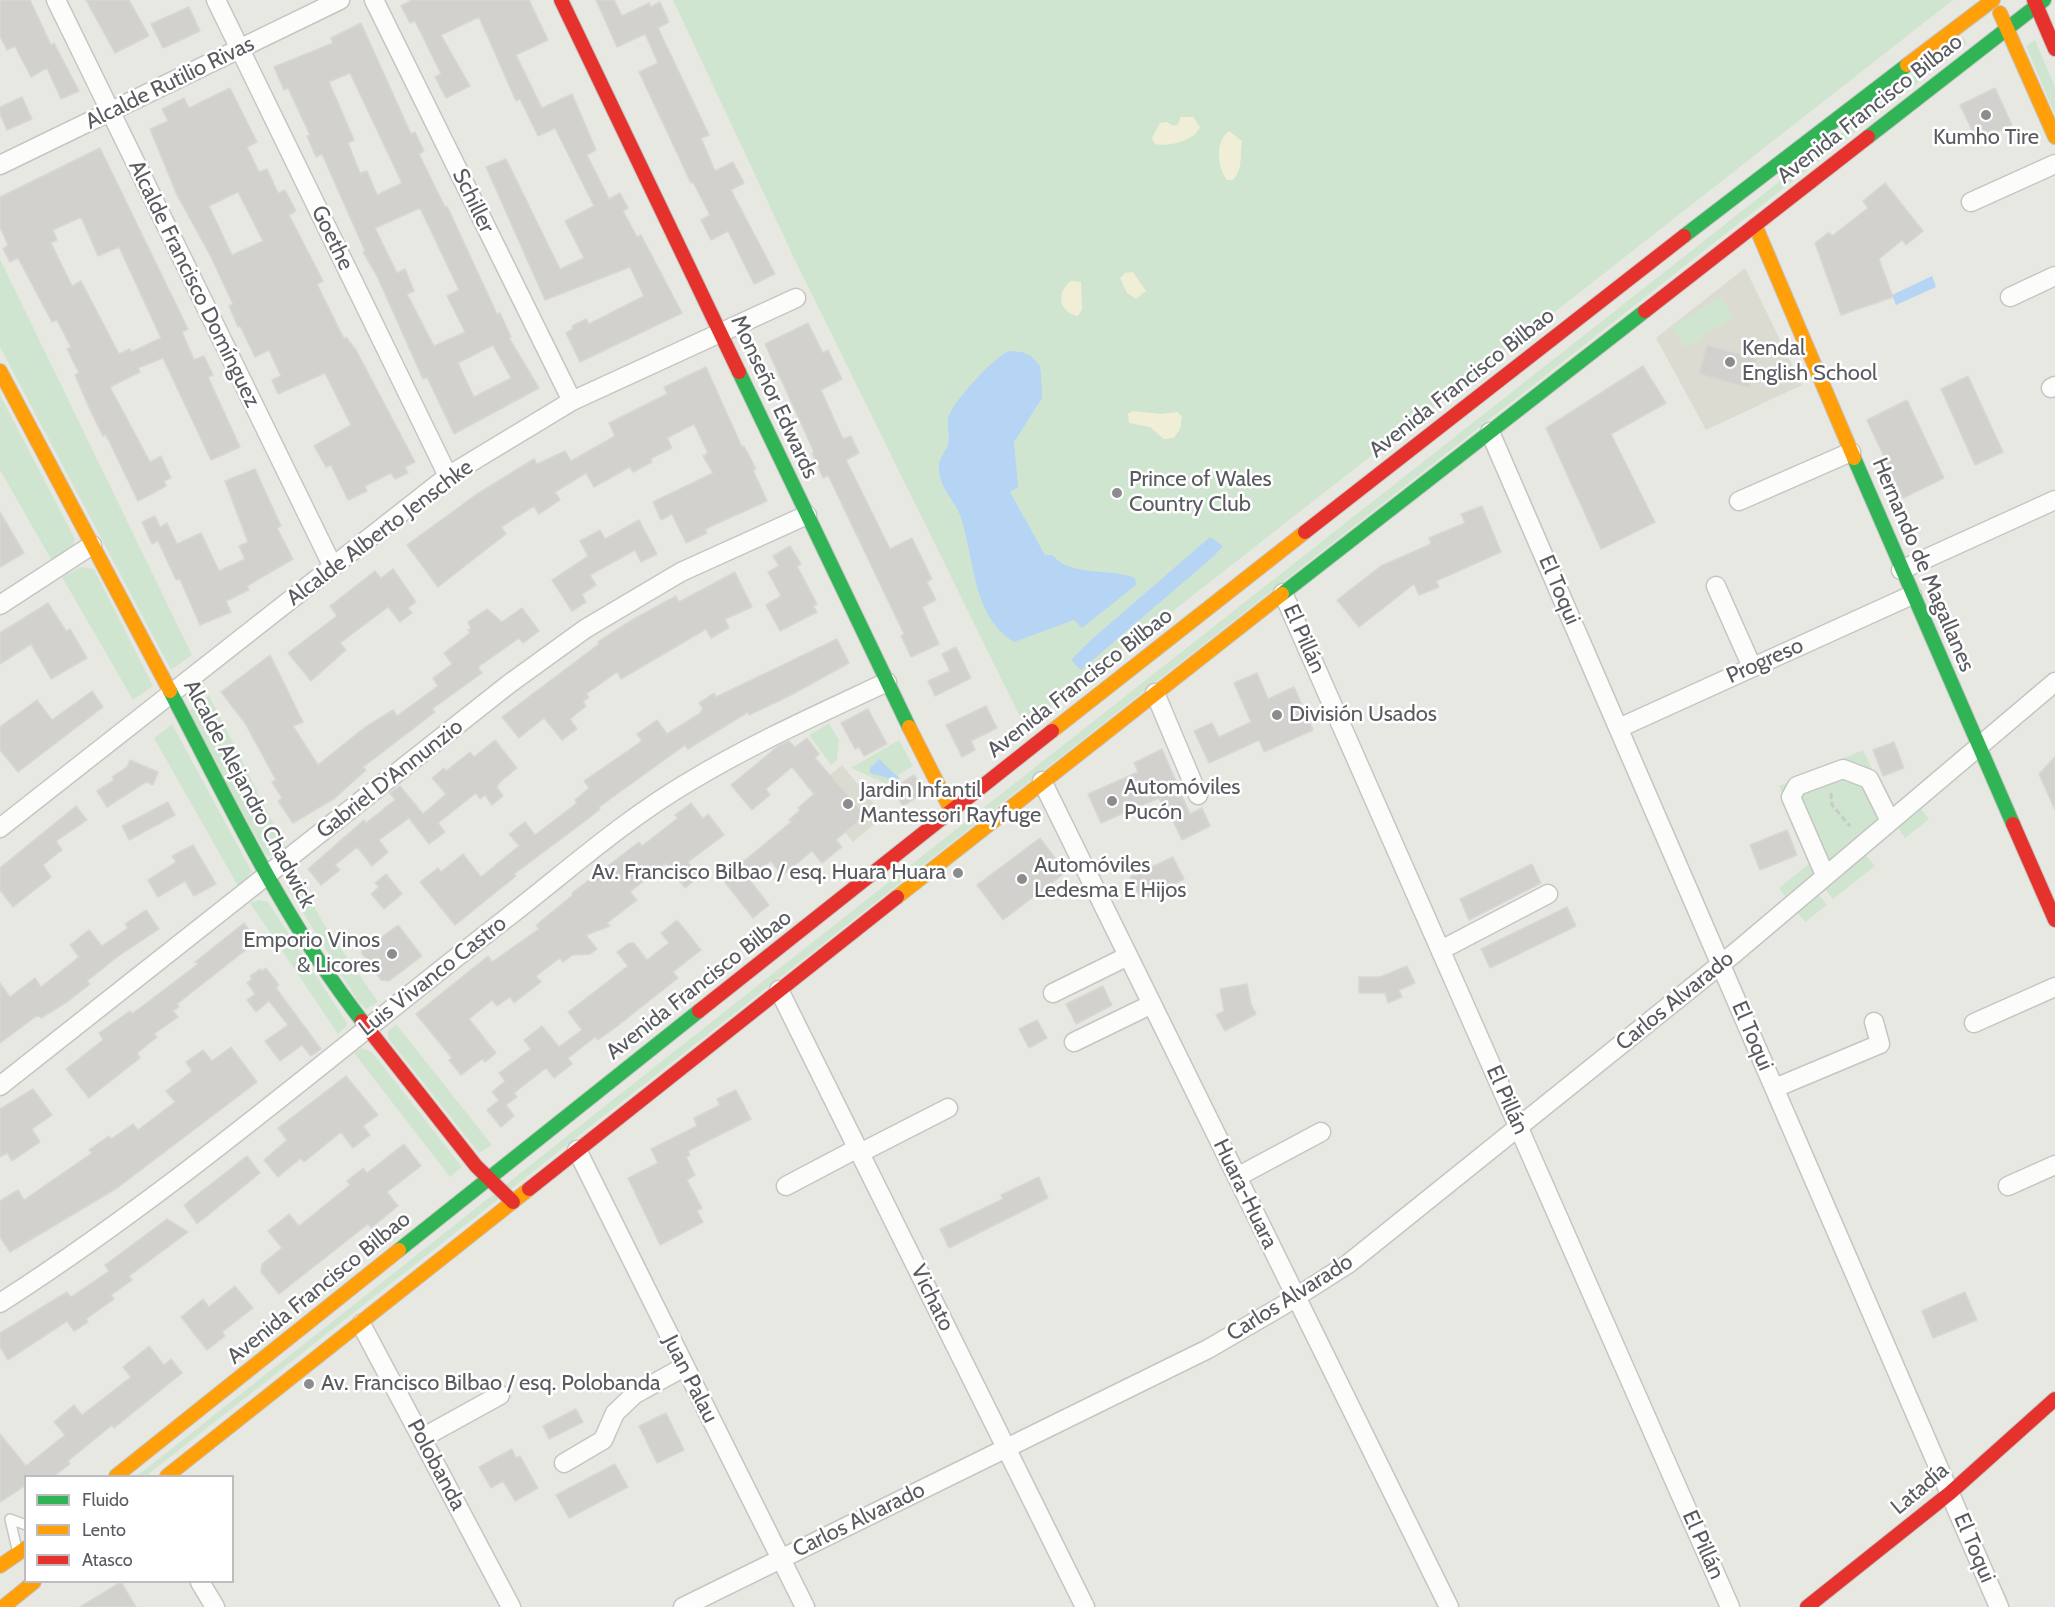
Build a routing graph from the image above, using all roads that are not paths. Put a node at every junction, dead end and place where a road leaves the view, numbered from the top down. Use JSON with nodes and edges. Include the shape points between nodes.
{"nodes":[{"id":1,"x":56,"y":0,"type":"edge"},
{"id":2,"x":216,"y":0,"type":"edge"},
{"id":3,"x":340,"y":0,"type":"edge"},
{"id":4,"x":374,"y":0,"type":"edge"},
{"id":5,"x":561,"y":0,"type":"edge"},
{"id":6,"x":1993,"y":0,"type":"edge"},
{"id":7,"x":2038,"y":2,"type":"edge"},
{"id":8,"x":2007,"y":28,"type":"junction"},
{"id":9,"x":240,"y":49,"type":"junction"},
{"id":10,"x":2055,"y":49,"type":"edge"},
{"id":11,"x":110,"y":112,"type":"junction"},
{"id":12,"x":2055,"y":137,"type":"edge"},
{"id":13,"x":2055,"y":164,"type":"edge"},
{"id":14,"x":0,"y":165,"type":"edge"},
{"id":15,"x":1750,"y":184,"type":"junction"},
{"id":16,"x":1971,"y":202,"type":"dead end"},
{"id":17,"x":1751,"y":215,"type":"junction"},
{"id":18,"x":2055,"y":276,"type":"edge"},
{"id":19,"x":2010,"y":297,"type":"dead end"},
{"id":20,"x":796,"y":298,"type":"dead end"},
{"id":21,"x":720,"y":332,"type":"junction"},
{"id":22,"x":0,"y":372,"type":"edge"},
{"id":23,"x":572,"y":401,"type":"junction"},
{"id":24,"x":1490,"y":432,"type":"junction"},
{"id":25,"x":1851,"y":452,"type":"junction"},
{"id":26,"x":448,"y":476,"type":"junction"},
{"id":27,"x":1739,"y":501,"type":"dead end"},
{"id":28,"x":2055,"y":501,"type":"edge"},
{"id":29,"x":807,"y":515,"type":"junction"},
{"id":30,"x":92,"y":545,"type":"junction"},
{"id":31,"x":333,"y":567,"type":"junction"},
{"id":32,"x":1901,"y":570,"type":"junction"},
{"id":33,"x":1716,"y":586,"type":"dead end"},
{"id":34,"x":1283,"y":593,"type":"junction"},
{"id":35,"x":1912,"y":595,"type":"junction"},
{"id":36,"x":0,"y":604,"type":"edge"},
{"id":37,"x":1752,"y":667,"type":"junction"},
{"id":38,"x":887,"y":682,"type":"junction"},
{"id":39,"x":2055,"y":682,"type":"edge"},
{"id":40,"x":1155,"y":693,"type":"junction"},
{"id":41,"x":172,"y":695,"type":"junction"},
{"id":42,"x":1619,"y":728,"type":"junction"},
{"id":43,"x":1978,"y":747,"type":"junction"},
{"id":44,"x":1042,"y":782,"type":"junction"},
{"id":45,"x":1198,"y":795,"type":"dead end"},
{"id":46,"x":951,"y":810,"type":"junction"},
{"id":47,"x":1890,"y":821,"type":"junction"},
{"id":48,"x":0,"y":828,"type":"edge"},
{"id":49,"x":937,"y":864,"type":"junction"},
{"id":50,"x":1825,"y":875,"type":"junction"},
{"id":51,"x":268,"y":876,"type":"junction"},
{"id":52,"x":1548,"y":894,"type":"dead end"},
{"id":53,"x":2055,"y":920,"type":"edge"},
{"id":54,"x":1441,"y":950,"type":"junction"},
{"id":55,"x":1128,"y":956,"type":"junction"},
{"id":56,"x":1721,"y":963,"type":"junction"},
{"id":57,"x":2055,"y":987,"type":"edge"},
{"id":58,"x":779,"y":990,"type":"junction"},
{"id":59,"x":1053,"y":993,"type":"dead end"},
{"id":60,"x":1152,"y":1004,"type":"junction"},
{"id":61,"x":1874,"y":1022,"type":"dead end"},
{"id":62,"x":1974,"y":1023,"type":"dead end"},
{"id":63,"x":366,"y":1028,"type":"junction"},
{"id":64,"x":1074,"y":1042,"type":"dead end"},
{"id":65,"x":0,"y":1086,"type":"edge"},
{"id":66,"x":1775,"y":1088,"type":"junction"},
{"id":67,"x":948,"y":1108,"type":"dead end"},
{"id":68,"x":1519,"y":1126,"type":"junction"},
{"id":69,"x":1321,"y":1132,"type":"dead end"},
{"id":70,"x":577,"y":1150,"type":"junction"},
{"id":71,"x":859,"y":1150,"type":"junction"},
{"id":72,"x":2055,"y":1165,"type":"edge"},
{"id":73,"x":1237,"y":1177,"type":"junction"},
{"id":74,"x":489,"y":1179,"type":"junction"},
{"id":75,"x":786,"y":1186,"type":"dead end"},
{"id":76,"x":2008,"y":1186,"type":"dead end"},
{"id":77,"x":513,"y":1202,"type":"junction"},
{"id":78,"x":1296,"y":1298,"type":"junction"},
{"id":79,"x":0,"y":1303,"type":"edge"},
{"id":80,"x":361,"y":1324,"type":"junction"},
{"id":81,"x":684,"y":1367,"type":"junction"},
{"id":82,"x":500,"y":1395,"type":"dead end"},
{"id":83,"x":2055,"y":1399,"type":"edge"},
{"id":84,"x":422,"y":1438,"type":"junction"},
{"id":85,"x":1006,"y":1448,"type":"junction"},
{"id":86,"x":564,"y":1463,"type":"dead end"},
{"id":87,"x":117,"y":1475,"type":"edge"},
{"id":88,"x":168,"y":1475,"type":"edge"},
{"id":89,"x":1950,"y":1492,"type":"junction"},
{"id":90,"x":10,"y":1519,"type":"junction"},
{"id":91,"x":24,"y":1525,"type":"edge"},
{"id":92,"x":0,"y":1527,"type":"edge"},
{"id":93,"x":22,"y":1551,"type":"edge"},
{"id":94,"x":781,"y":1559,"type":"junction"},
{"id":95,"x":0,"y":1566,"type":"edge"},
{"id":96,"x":32,"y":1583,"type":"edge"},
{"id":97,"x":201,"y":1583,"type":"edge"},
{"id":98,"x":3,"y":1607,"type":"edge"},
{"id":99,"x":215,"y":1607,"type":"edge"},
{"id":100,"x":511,"y":1607,"type":"edge"},
{"id":101,"x":683,"y":1607,"type":"edge"},
{"id":102,"x":805,"y":1607,"type":"edge"},
{"id":103,"x":1085,"y":1607,"type":"edge"},
{"id":104,"x":1449,"y":1607,"type":"edge"},
{"id":105,"x":1730,"y":1607,"type":"edge"},
{"id":106,"x":1807,"y":1607,"type":"edge"},
{"id":107,"x":2000,"y":1607,"type":"edge"}],
"edges":[{"from":1,"to":11,"type":"street","name":"Alcalde Francisco Domínguez"},
{"from":2,"to":9,"type":"street","name":"Goethe"},
{"from":3,"to":9,"type":"street","name":"Alcalde Rutilio Rivas"},
{"from":4,"to":23,"type":"street","name":"Schiller"},
{"from":5,"to":21,"type":"main road","name":"Monseñor Edwards"},
{"from":6,"to":8,"type":"main road"},
{"from":6,"to":15,"type":"main road","name":"Avenida Francisco Bilbao"},
{"from":7,"to":8,"type":"main road","name":"Avenida Francisco Bilbao"},
{"from":7,"to":10,"type":"main road"},
{"from":8,"to":12,"type":"main road"},
{"from":8,"to":17,"type":"main road","name":"Avenida Francisco Bilbao"},
{"from":9,"to":11,"type":"street","name":"Alcalde Rutilio Rivas"},
{"from":9,"to":26,"type":"street","name":"Goethe"},
{"from":11,"to":14,"type":"street","name":"Alcalde Rutilio Rivas"},
{"from":11,"to":31,"type":"street","name":"Alcalde Francisco Domínguez"},
{"from":13,"to":16,"type":"street"},
{"from":15,"to":17,"type":"main road"},
{"from":15,"to":46,"type":"main road","name":"Avenida Francisco Bilbao"},
{"from":17,"to":24,"type":"main road","name":"Avenida Francisco Bilbao"},
{"from":17,"to":25,"type":"main road","name":"Hernando de Magallanes"},
{"from":18,"to":19,"type":"street"},
{"from":20,"to":21,"type":"street","name":"Alcalde Alberto Jenschke"},
{"from":21,"to":23,"type":"street","name":"Alcalde Alberto Jenschke"},
{"from":21,"to":29,"type":"main road","name":"Monseñor Edwards"},
{"from":22,"to":30,"type":"main road","name":"Alcalde Alejandro Chadwick"},
{"from":23,"to":26,"type":"street","name":"Alcalde Alberto Jenschke"},
{"from":24,"to":34,"type":"main road","name":"Avenida Francisco Bilbao"},
{"from":24,"to":42,"type":"street","name":"El Toqui"},
{"from":25,"to":27,"type":"street"},
{"from":25,"to":32,"type":"main road","name":"Hernando de Magallanes"},
{"from":26,"to":31,"type":"street","name":"Alcalde Alberto Jenschke"},
{"from":28,"to":32,"type":"street"},
{"from":29,"to":38,"type":"main road","name":"Monseñor Edwards"},
{"from":29,"to":51,"type":"street","name":"Gabriel D'Annunzio","via":[[681,572],[585,629],[509,684]]},
{"from":30,"to":36,"type":"street"},
{"from":30,"to":41,"type":"main road","name":"Alcalde Alejandro Chadwick"},
{"from":31,"to":41,"type":"street","name":"Alcalde Alberto Jenschke"},
{"from":32,"to":35,"type":"main road","name":"Hernando de Magallanes"},
{"from":33,"to":37,"type":"street"},
{"from":34,"to":40,"type":"main road","name":"Avenida Francisco Bilbao"},
{"from":34,"to":54,"type":"street","name":"El Pillán"},
{"from":35,"to":37,"type":"street","name":"Progreso"},
{"from":35,"to":43,"type":"main road","name":"Hernando de Magallanes"},
{"from":37,"to":42,"type":"street","name":"Progreso"},
{"from":38,"to":46,"type":"main road","name":"Monseñor Edwards"},
{"from":38,"to":63,"type":"street","name":"Luis Vivanco Castro","via":[[760,742],[685,784],[626,825]]},
{"from":39,"to":43,"type":"street","name":"Carlos Alvarado"},
{"from":40,"to":44,"type":"main road","name":"Avenida Francisco Bilbao"},
{"from":40,"to":45,"type":"street"},
{"from":41,"to":48,"type":"street","name":"Alcalde Alberto Jenschke"},
{"from":41,"to":51,"type":"main road","name":"Alcalde Alejandro Chadwick"},
{"from":42,"to":56,"type":"street","name":"El Toqui"},
{"from":43,"to":47,"type":"street","name":"Carlos Alvarado"},
{"from":43,"to":53,"type":"main road","name":"Hernando de Magallanes"},
{"from":44,"to":49,"type":"main road","name":"Avenida Francisco Bilbao"},
{"from":44,"to":55,"type":"street","name":"Huara-Huara"},
{"from":46,"to":49,"type":"main road","name":"Monseñor Edwards","via":[[953,829],[946,853]]},
{"from":46,"to":74,"type":"main road","name":"Avenida Francisco Bilbao"},
{"from":47,"to":50,"type":"street","name":"Carlos Alvarado"},
{"from":47,"to":50,"type":"street","via":[[1869,779],[1843,769],[1797,786],[1791,797]]},
{"from":49,"to":58,"type":"main road","name":"Avenida Francisco Bilbao"},
{"from":50,"to":56,"type":"street","name":"Carlos Alvarado"},
{"from":51,"to":63,"type":"main road","name":"Alcalde Alejandro Chadwick","via":[[315,956]]},
{"from":51,"to":65,"type":"street","name":"Gabriel D'Annunzio"},
{"from":52,"to":54,"type":"street"},
{"from":54,"to":68,"type":"street","name":"El Pillán"},
{"from":55,"to":59,"type":"street"},
{"from":55,"to":60,"type":"street","name":"Huara-Huara"},
{"from":56,"to":66,"type":"street","name":"El Toqui"},
{"from":56,"to":68,"type":"street","name":"Carlos Alvarado"},
{"from":57,"to":62,"type":"street"},
{"from":58,"to":70,"type":"main road","name":"Avenida Francisco Bilbao"},
{"from":58,"to":71,"type":"street","name":"Vichato"},
{"from":60,"to":64,"type":"street"},
{"from":60,"to":73,"type":"street","name":"Huara-Huara"},
{"from":61,"to":66,"type":"street","via":[[1880,1044]]},
{"from":63,"to":74,"type":"main road","name":"Alcalde Alejandro Chadwick"},
{"from":63,"to":79,"type":"street","name":"Luis Vivanco Castro","via":[[82,1251]]},
{"from":66,"to":89,"type":"street","name":"El Toqui"},
{"from":67,"to":71,"type":"street"},
{"from":68,"to":78,"type":"street","name":"Carlos Alvarado","via":[[1374,1244]]},
{"from":68,"to":105,"type":"street","name":"El Pillán"},
{"from":69,"to":73,"type":"street"},
{"from":70,"to":77,"type":"main road","name":"Avenida Francisco Bilbao"},
{"from":70,"to":81,"type":"street","name":"Juan Palau"},
{"from":71,"to":75,"type":"street"},
{"from":71,"to":85,"type":"street","name":"Vichato"},
{"from":72,"to":76,"type":"street"},
{"from":73,"to":78,"type":"street","name":"Huara-Huara"},
{"from":74,"to":77,"type":"main road","name":"Alcalde Alejandro Chadwick"},
{"from":74,"to":87,"type":"main road","name":"Avenida Francisco Bilbao"},
{"from":77,"to":80,"type":"main road","name":"Avenida Francisco Bilbao"},
{"from":78,"to":85,"type":"street","name":"Carlos Alvarado","via":[[1208,1349]]},
{"from":78,"to":104,"type":"street","name":"Huara-Huara"},
{"from":80,"to":84,"type":"street","name":"Polobanda"},
{"from":80,"to":88,"type":"main road","name":"Avenida Francisco Bilbao"},
{"from":81,"to":86,"type":"street","via":[[635,1394],[615,1413],[603,1440]]},
{"from":81,"to":94,"type":"street","name":"Juan Palau"},
{"from":82,"to":84,"type":"street"},
{"from":83,"to":89,"type":"main road","name":"Latadía"},
{"from":84,"to":100,"type":"street","name":"Polobanda"},
{"from":85,"to":94,"type":"street","name":"Carlos Alvarado"},
{"from":85,"to":103,"type":"street","name":"Vichato"},
{"from":89,"to":106,"type":"main road","name":"Latadía"},
{"from":89,"to":107,"type":"street","name":"El Toqui"},
{"from":90,"to":91,"type":"lane"},
{"from":90,"to":92,"type":"lane"},
{"from":90,"to":93,"type":"lane"},
{"from":93,"to":95,"type":"main road"},
{"from":94,"to":101,"type":"street","name":"Carlos Alvarado"},
{"from":94,"to":102,"type":"street","name":"Juan Palau"},
{"from":96,"to":98,"type":"main road"},
{"from":97,"to":99,"type":"street"}]}
